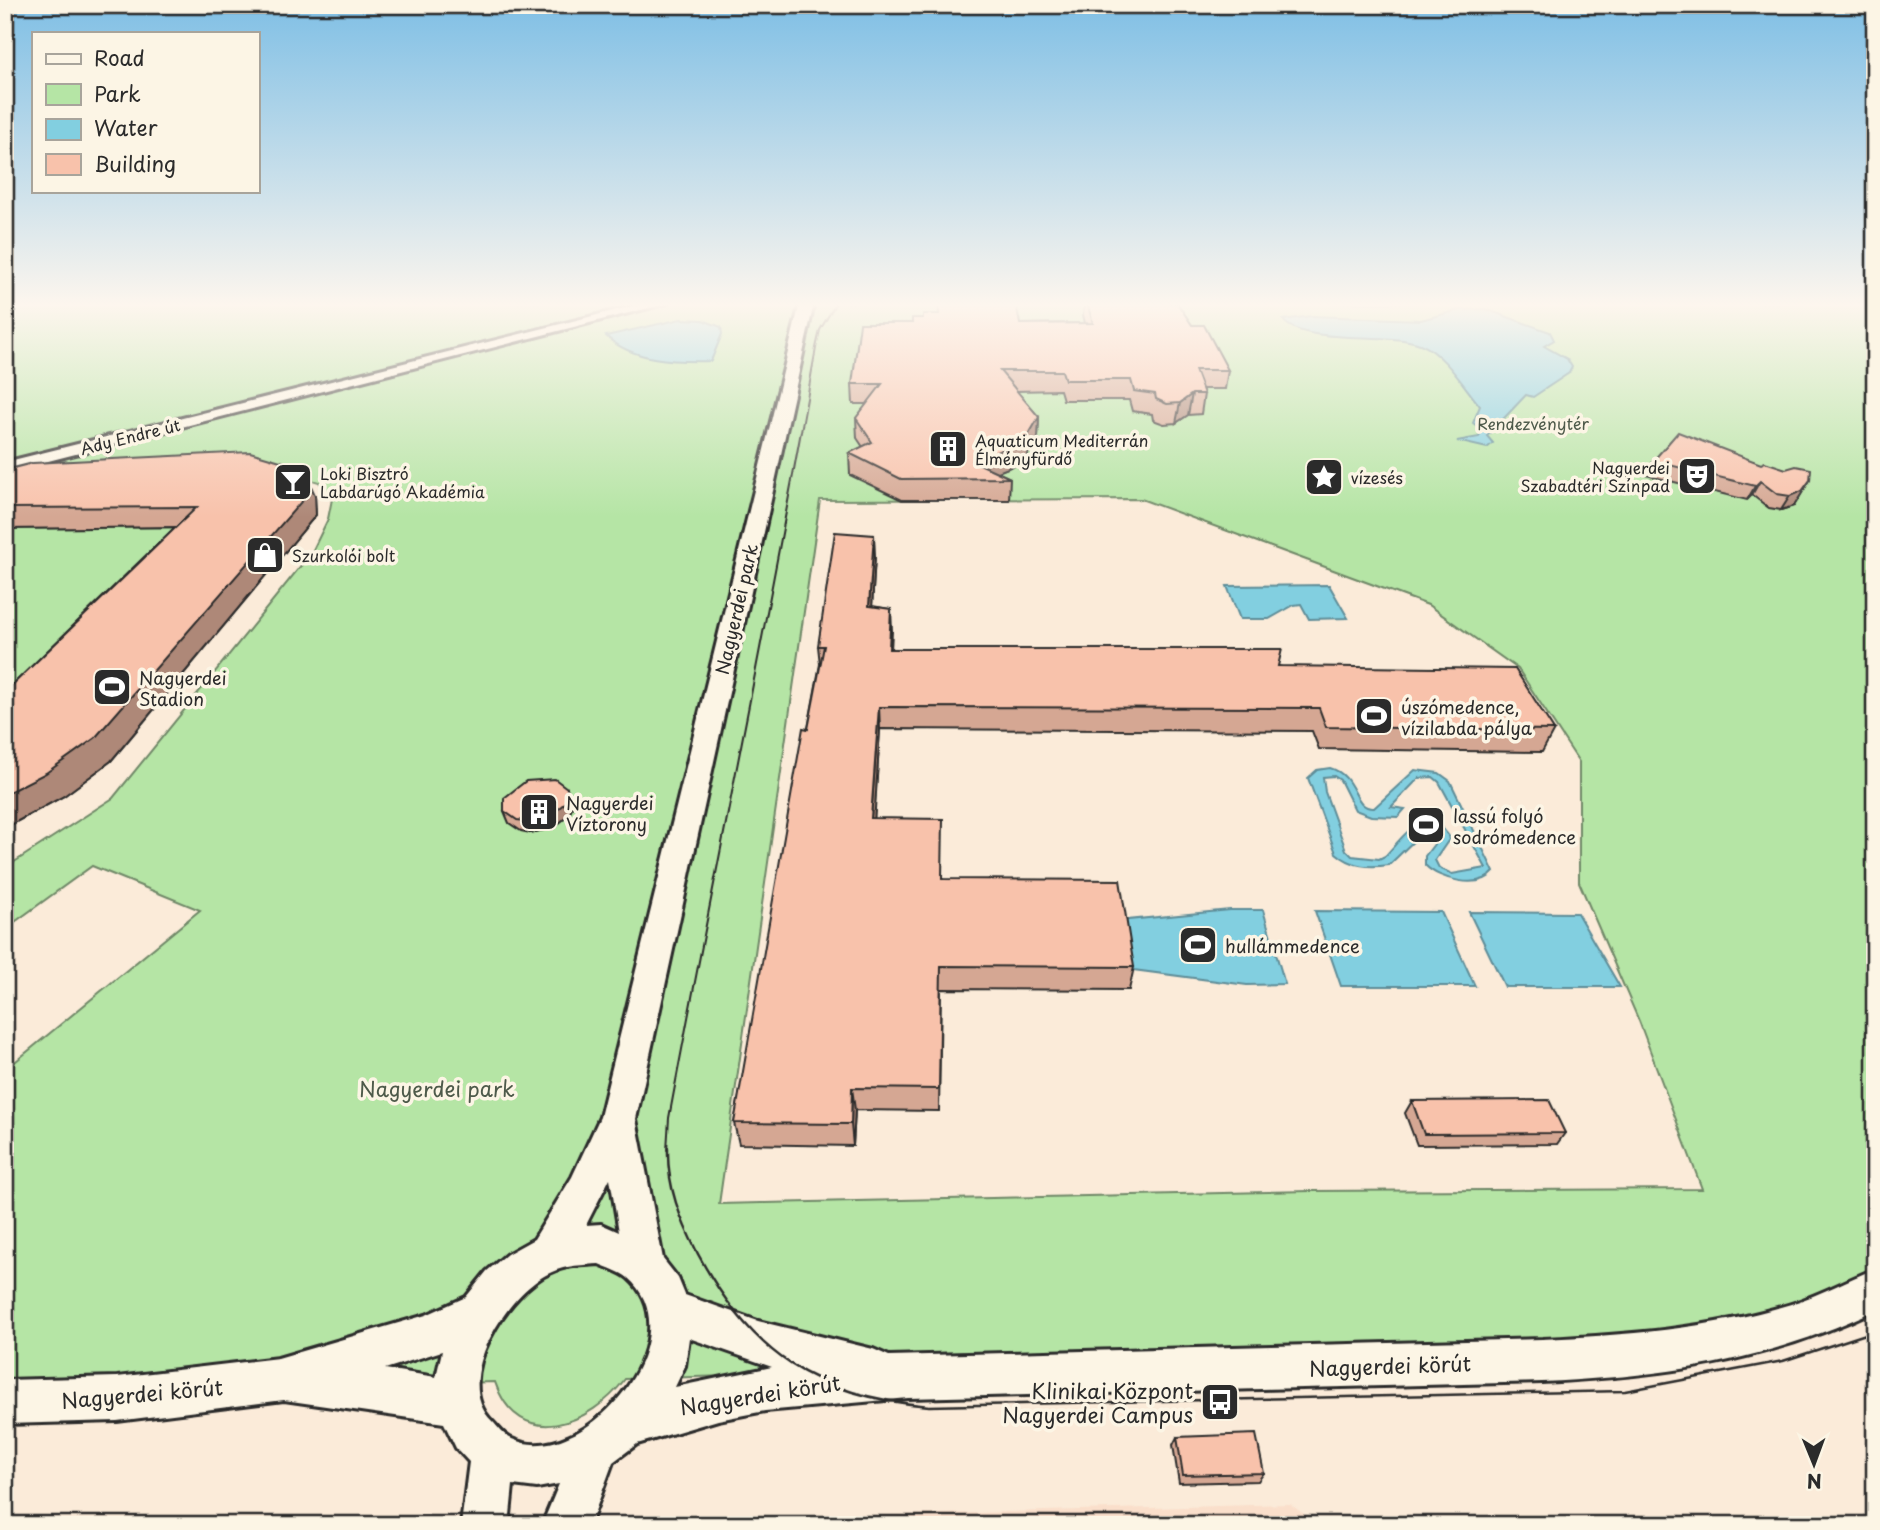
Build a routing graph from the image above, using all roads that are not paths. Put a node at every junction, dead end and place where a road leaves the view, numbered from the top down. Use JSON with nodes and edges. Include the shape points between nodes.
{"nodes":[{"id":1,"x":376,"y":374,"type":"edge"},
{"id":2,"x":790,"y":374,"type":"edge"},
{"id":3,"x":5,"y":467,"type":"edge"},
{"id":4,"x":618,"y":1119,"type":"junction"},
{"id":5,"x":548,"y":1253,"type":"junction"},
{"id":6,"x":644,"y":1263,"type":"junction"},
{"id":7,"x":1875,"y":1289,"type":"edge"},
{"id":8,"x":669,"y":1310,"type":"junction"},
{"id":9,"x":478,"y":1313,"type":"junction"},
{"id":10,"x":895,"y":1376,"type":"junction"},
{"id":11,"x":278,"y":1380,"type":"junction"},
{"id":12,"x":5,"y":1402,"type":"edge"},
{"id":13,"x":459,"y":1405,"type":"junction"},
{"id":14,"x":611,"y":1437,"type":"junction"},
{"id":15,"x":494,"y":1455,"type":"junction"},
{"id":16,"x":485,"y":1525,"type":"edge"},
{"id":17,"x":566,"y":1525,"type":"edge"}],
"edges":[{"from":1,"to":3,"type":"street","name":"Ady Endre út"},
{"from":2,"to":4,"type":"street","name":"Nagyerdei park"},
{"from":4,"to":5,"type":"street","name":"Nagyerdei park","via":[[585,1191]]},
{"from":4,"to":6,"type":"street","name":"Nagyerdei park"},
{"from":5,"to":6,"type":"street","via":[[601,1244],[624,1250]]},
{"from":5,"to":9,"type":"street","via":[[498,1287]]},
{"from":6,"to":8,"type":"street","via":[[660,1283]]},
{"from":7,"to":10,"type":"street","name":"Nagyerdei körút","via":[[1784,1327],[1736,1340],[1616,1358]]},
{"from":8,"to":10,"type":"street","name":"Nagyerdei körút","via":[[758,1342]]},
{"from":8,"to":14,"type":"street","via":[[670,1338],[663,1368],[649,1398]]},
{"from":9,"to":11,"type":"street","name":"Nagyerdei körút","via":[[429,1335]]},
{"from":9,"to":13,"type":"street","via":[[460,1358]]},
{"from":10,"to":14,"type":"street","name":"Nagyerdei körút","via":[[713,1399],[667,1409]]},
{"from":11,"to":12,"type":"street","name":"Nagyerdei körút","via":[[117,1399]]},
{"from":11,"to":13,"type":"street","name":"Nagyerdei körút","via":[[411,1394]]},
{"from":13,"to":15,"type":"street","via":[[471,1433]]},
{"from":14,"to":15,"type":"street","via":[[559,1464],[524,1466]]},
{"from":14,"to":17,"type":"street"},
{"from":15,"to":16,"type":"street"}]}
